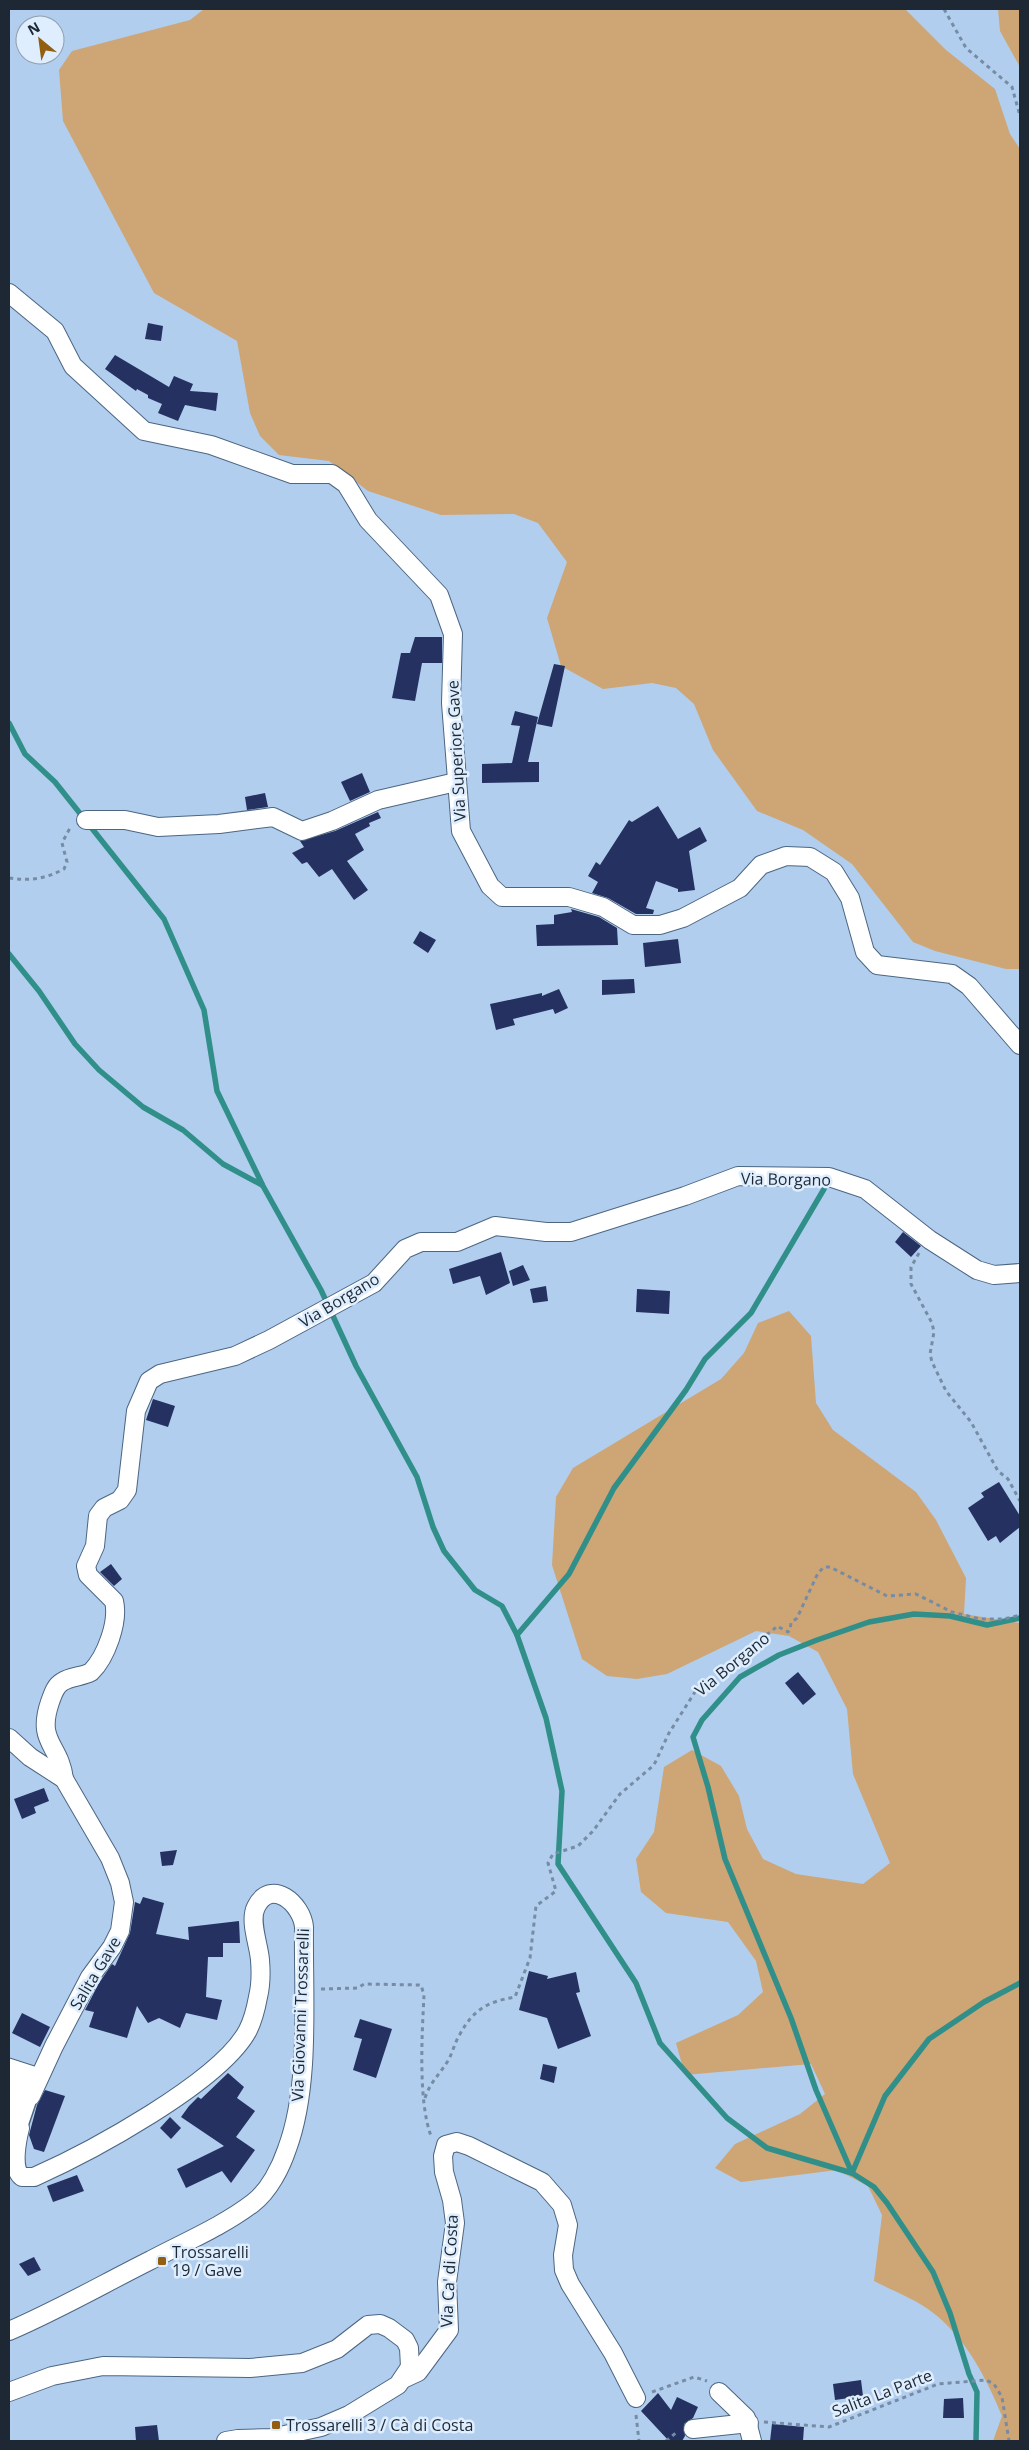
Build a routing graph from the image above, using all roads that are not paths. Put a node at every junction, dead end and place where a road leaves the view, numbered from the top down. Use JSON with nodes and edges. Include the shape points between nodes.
{"nodes":[{"id":1,"x":9,"y":293,"type":"edge"},
{"id":2,"x":456,"y":782,"type":"junction"},
{"id":3,"x":86,"y":820,"type":"road end"},
{"id":4,"x":1020,"y":1045,"type":"edge"},
{"id":5,"x":1020,"y":1273,"type":"edge"},
{"id":6,"x":9,"y":1738,"type":"edge"},
{"id":7,"x":64,"y":1779,"type":"junction"},
{"id":8,"x":9,"y":2063,"type":"edge"},
{"id":9,"x":40,"y":2073,"type":"junction"},
{"id":10,"x":9,"y":2076,"type":"edge"},
{"id":11,"x":9,"y":2088,"type":"edge"},
{"id":12,"x":11,"y":2143,"type":"edge"},
{"id":13,"x":17,"y":2174,"type":"joint"},
{"id":14,"x":9,"y":2331,"type":"edge"},
{"id":15,"x":405,"y":2378,"type":"junction"},
{"id":16,"x":9,"y":2392,"type":"edge"},
{"id":17,"x":719,"y":2392,"type":"road end"},
{"id":18,"x":636,"y":2398,"type":"road end"},
{"id":19,"x":749,"y":2423,"type":"junction"},
{"id":20,"x":693,"y":2428,"type":"dead end"},
{"id":21,"x":226,"y":2441,"type":"edge"},
{"id":22,"x":752,"y":2441,"type":"edge"}],
"edges":[{"from":1,"to":2,"type":"street","name":"Via Superiore Gave","via":[[55,331],[73,366],[144,431],[211,444],[292,474],[332,474],[346,484],[368,520],[439,595],[453,634],[451,703]]},
{"from":2,"to":3,"type":"street","via":[[378,800],[302,831],[273,817],[158,827],[125,820]]},
{"from":2,"to":4,"type":"street","name":"Via Superiore Gave","via":[[461,831],[490,886],[502,897],[568,897],[603,907],[633,925],[660,926],[683,918],[740,888],[761,865],[786,856],[810,857],[834,872],[850,898],[865,952],[877,965],[952,974],[969,986]]},
{"from":5,"to":7,"type":"street","name":"Via Borgano","via":[[994,1275],[976,1270],[930,1240],[865,1189],[829,1177],[738,1176],[572,1232],[495,1226],[457,1242],[421,1242],[405,1250],[374,1284],[269,1340],[235,1356],[160,1374],[149,1381],[136,1411],[126,1490],[120,1500],[104,1508],[98,1516],[95,1546],[86,1566],[88,1575],[114,1601],[116,1608],[111,1628],[95,1669],[87,1675],[59,1683],[46,1718],[46,1736],[61,1763]]},
{"from":6,"to":7,"type":"street","name":"Salita Gave","via":[[30,1757]]},
{"from":7,"to":9,"type":"street","name":"Salita Gave","via":[[117,1873],[123,1893],[123,1917],[112,1947],[90,1977]]},
{"from":8,"to":9,"type":"lane"},
{"from":9,"to":12,"type":"street","name":"Salita Gave"},
{"from":10,"to":12,"type":"street","via":[[31,2082]]},
{"from":11,"to":12,"type":"street","via":[[18,2098],[11,2124]]},
{"from":12,"to":13,"type":"street","name":"Salita Gave"},
{"from":13,"to":14,"type":"street","name":"Via Giovanni Trossarelli","via":[[34,2177],[150,2114],[199,2080],[241,2040],[248,2030],[258,1998],[260,1960],[254,1912],[266,1897],[284,1896],[294,1903],[301,1913],[304,1927],[301,2086],[295,2124],[274,2177],[255,2202],[211,2229],[82,2297]]},
{"from":15,"to":16,"type":"street","via":[[410,2367],[409,2348],[398,2333],[380,2324],[368,2325],[337,2349],[302,2363],[250,2368],[103,2366],[52,2376]]},
{"from":15,"to":18,"type":"street","name":"Via Ca' di Costa","via":[[418,2372],[448,2330],[447,2282],[455,2223],[444,2172],[444,2148],[448,2143],[456,2142],[542,2182],[558,2199],[568,2225],[564,2270]]},
{"from":15,"to":21,"type":"street","via":[[349,2415],[321,2427],[271,2438]]},
{"from":17,"to":19,"type":"street"},
{"from":19,"to":20,"type":"street"},
{"from":19,"to":22,"type":"street"}]}
